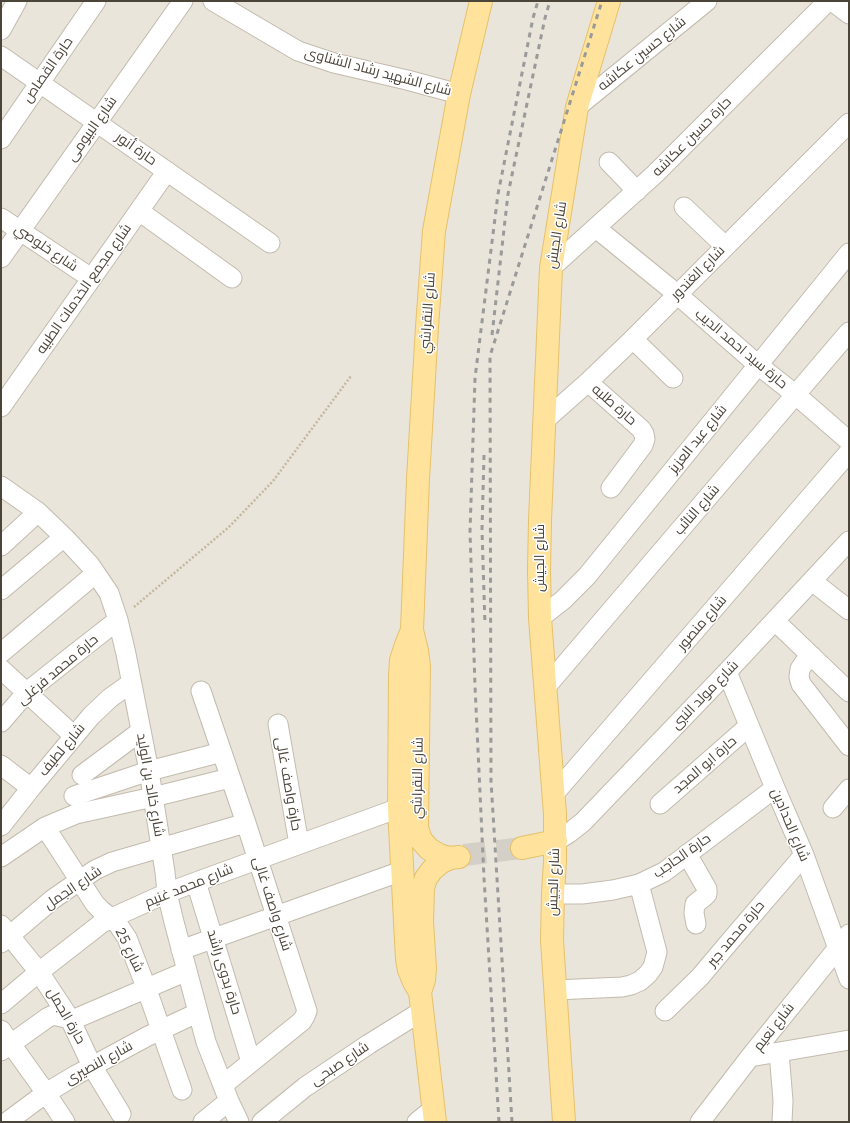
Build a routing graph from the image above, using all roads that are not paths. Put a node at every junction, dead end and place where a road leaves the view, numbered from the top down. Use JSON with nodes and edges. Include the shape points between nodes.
{"nodes":[{"id":1,"x":17,"y":1,"type":"edge"},
{"id":2,"x":96,"y":1,"type":"edge"},
{"id":3,"x":183,"y":1,"type":"edge"},
{"id":4,"x":213,"y":1,"type":"edge"},
{"id":5,"x":480,"y":1,"type":"edge"},
{"id":6,"x":609,"y":1,"type":"edge"},
{"id":7,"x":707,"y":1,"type":"edge"},
{"id":8,"x":828,"y":1,"type":"edge"},
{"id":9,"x":832,"y":1,"type":"edge"},
{"id":10,"x":849,"y":14,"type":"edge"},
{"id":11,"x":1,"y":30,"type":"edge"},
{"id":12,"x":1,"y":56,"type":"edge"},
{"id":13,"x":39,"y":83,"type":"junction"},
{"id":14,"x":459,"y":94,"type":"junction"},
{"id":15,"x":577,"y":107,"type":"junction"},
{"id":16,"x":97,"y":122,"type":"junction"},
{"id":17,"x":849,"y":123,"type":"edge"},
{"id":18,"x":1,"y":138,"type":"edge"},
{"id":19,"x":609,"y":162,"type":"dead end"},
{"id":20,"x":166,"y":171,"type":"junction"},
{"id":21,"x":637,"y":192,"type":"junction"},
{"id":22,"x":684,"y":207,"type":"dead end"},
{"id":23,"x":139,"y":211,"type":"junction"},
{"id":24,"x":1,"y":218,"type":"edge"},
{"id":25,"x":596,"y":228,"type":"junction"},
{"id":26,"x":20,"y":231,"type":"junction"},
{"id":27,"x":270,"y":243,"type":"dead end"},
{"id":28,"x":725,"y":246,"type":"junction"},
{"id":29,"x":849,"y":253,"type":"edge"},
{"id":30,"x":1,"y":258,"type":"edge"},
{"id":31,"x":551,"y":268,"type":"junction"},
{"id":32,"x":91,"y":278,"type":"junction"},
{"id":33,"x":232,"y":278,"type":"dead end"},
{"id":34,"x":677,"y":294,"type":"junction"},
{"id":35,"x":849,"y":332,"type":"edge"},
{"id":36,"x":633,"y":339,"type":"junction"},
{"id":37,"x":758,"y":364,"type":"junction"},
{"id":38,"x":673,"y":378,"type":"dead end"},
{"id":39,"x":588,"y":382,"type":"junction"},
{"id":40,"x":796,"y":395,"type":"junction"},
{"id":41,"x":1,"y":407,"type":"edge"},
{"id":42,"x":544,"y":421,"type":"junction"},
{"id":43,"x":849,"y":441,"type":"edge"},
{"id":44,"x":849,"y":452,"type":"edge"},
{"id":45,"x":1,"y":486,"type":"edge"},
{"id":46,"x":610,"y":488,"type":"dead end"},
{"id":47,"x":38,"y":512,"type":"junction"},
{"id":48,"x":64,"y":537,"type":"junction"},
{"id":49,"x":849,"y":541,"type":"edge"},
{"id":50,"x":1,"y":546,"type":"edge"},
{"id":51,"x":95,"y":574,"type":"junction"},
{"id":52,"x":812,"y":581,"type":"junction"},
{"id":53,"x":1,"y":590,"type":"edge"},
{"id":54,"x":849,"y":610,"type":"edge"},
{"id":55,"x":540,"y":618,"type":"junction"},
{"id":56,"x":118,"y":620,"type":"junction"},
{"id":57,"x":775,"y":621,"type":"junction"},
{"id":58,"x":412,"y":630,"type":"junction"},
{"id":59,"x":1,"y":653,"type":"edge"},
{"id":60,"x":812,"y":656,"type":"junction"},
{"id":61,"x":1,"y":669,"type":"edge"},
{"id":62,"x":727,"y":672,"type":"junction"},
{"id":63,"x":131,"y":683,"type":"junction"},
{"id":64,"x":545,"y":688,"type":"junction"},
{"id":65,"x":201,"y":691,"type":"dead end"},
{"id":66,"x":27,"y":692,"type":"junction"},
{"id":67,"x":849,"y":692,"type":"edge"},
{"id":68,"x":1,"y":722,"type":"edge"},
{"id":69,"x":278,"y":724,"type":"dead end"},
{"id":70,"x":749,"y":726,"type":"junction"},
{"id":71,"x":141,"y":731,"type":"junction"},
{"id":72,"x":74,"y":736,"type":"junction"},
{"id":73,"x":849,"y":746,"type":"edge"},
{"id":74,"x":222,"y":752,"type":"junction"},
{"id":75,"x":1,"y":765,"type":"edge"},
{"id":76,"x":149,"y":771,"type":"junction"},
{"id":77,"x":82,"y":775,"type":"dead end"},
{"id":78,"x":230,"y":778,"type":"junction"},
{"id":79,"x":31,"y":788,"type":"junction"},
{"id":80,"x":774,"y":788,"type":"junction"},
{"id":81,"x":849,"y":789,"type":"edge"},
{"id":82,"x":554,"y":794,"type":"junction"},
{"id":83,"x":74,"y":796,"type":"dead end"},
{"id":84,"x":153,"y":797,"type":"junction"},
{"id":85,"x":660,"y":804,"type":"dead end"},
{"id":86,"x":399,"y":808,"type":"junction"},
{"id":87,"x":833,"y":808,"type":"dead end"},
{"id":88,"x":246,"y":823,"type":"junction"},
{"id":89,"x":1,"y":826,"type":"edge"},
{"id":90,"x":45,"y":827,"type":"junction"},
{"id":91,"x":556,"y":841,"type":"junction"},
{"id":92,"x":299,"y":844,"type":"junction"},
{"id":93,"x":161,"y":848,"type":"junction"},
{"id":94,"x":522,"y":848,"type":"tunnel mouth"},
{"id":95,"x":687,"y":854,"type":"junction"},
{"id":96,"x":804,"y":855,"type":"junction"},
{"id":97,"x":1,"y":857,"type":"edge"},
{"id":98,"x":258,"y":859,"type":"junction"},
{"id":99,"x":402,"y":871,"type":"junction"},
{"id":100,"x":80,"y":880,"type":"junction"},
{"id":101,"x":196,"y":882,"type":"junction"},
{"id":102,"x":639,"y":884,"type":"junction"},
{"id":103,"x":167,"y":894,"type":"junction"},
{"id":104,"x":553,"y":894,"type":"junction"},
{"id":105,"x":276,"y":916,"type":"junction"},
{"id":106,"x":112,"y":918,"type":"junction"},
{"id":107,"x":696,"y":924,"type":"dead end"},
{"id":108,"x":4,"y":934,"type":"edge"},
{"id":109,"x":214,"y":937,"type":"junction"},
{"id":110,"x":843,"y":941,"type":"edge"},
{"id":111,"x":181,"y":950,"type":"junction"},
{"id":112,"x":187,"y":971,"type":"junction"},
{"id":113,"x":39,"y":972,"type":"junction"},
{"id":114,"x":849,"y":979,"type":"edge"},
{"id":115,"x":146,"y":987,"type":"junction"},
{"id":116,"x":555,"y":990,"type":"junction"},
{"id":117,"x":421,"y":1002,"type":"junction"},
{"id":118,"x":1,"y":1004,"type":"edge"},
{"id":119,"x":665,"y":1011,"type":"dead end"},
{"id":120,"x":197,"y":1013,"type":"junction"},
{"id":121,"x":70,"y":1019,"type":"junction"},
{"id":122,"x":160,"y":1030,"type":"junction"},
{"id":123,"x":849,"y":1040,"type":"edge"},
{"id":124,"x":4,"y":1041,"type":"edge"},
{"id":125,"x":779,"y":1052,"type":"junction"},
{"id":126,"x":750,"y":1057,"type":"junction"},
{"id":127,"x":251,"y":1062,"type":"junction"},
{"id":128,"x":92,"y":1066,"type":"junction"},
{"id":129,"x":182,"y":1090,"type":"dead end"},
{"id":130,"x":46,"y":1093,"type":"junction"},
{"id":131,"x":226,"y":1093,"type":"junction"},
{"id":132,"x":121,"y":1114,"type":"dead end"},
{"id":133,"x":428,"y":1118,"type":"edge"},
{"id":134,"x":7,"y":1122,"type":"edge"},
{"id":135,"x":65,"y":1122,"type":"edge"},
{"id":136,"x":203,"y":1122,"type":"edge"},
{"id":137,"x":239,"y":1122,"type":"edge"},
{"id":138,"x":262,"y":1122,"type":"edge"},
{"id":139,"x":564,"y":1122,"type":"edge"},
{"id":140,"x":700,"y":1122,"type":"edge"},
{"id":141,"x":782,"y":1122,"type":"edge"}],
"edges":[{"from":1,"to":11,"type":"street"},
{"from":2,"to":13,"type":"street","name":"حارة القصاص"},
{"from":3,"to":16,"type":"street","name":"شارع البيومى"},
{"from":4,"to":14,"type":"street","name":"شارع الشهيد رشاد الشناوى","via":[[298,51],[334,63]]},
{"from":5,"to":14,"type":"main road","name":"شارع النقراشي"},
{"from":6,"to":15,"type":"main road","name":"شارع الجيش"},
{"from":7,"to":15,"type":"street","name":"شارع حسين عكاشه"},
{"from":8,"to":21,"type":"street","name":"حارة حسين عكاشه"},
{"from":9,"to":10,"type":"street"},
{"from":12,"to":13,"type":"street","name":"حارة أنور"},
{"from":13,"to":16,"type":"street","name":"حارة أنور"},
{"from":13,"to":18,"type":"street","name":"حارة القصاص"},
{"from":14,"to":58,"type":"main road","name":"شارع النقراشي","via":[[434,231],[418,479]]},
{"from":15,"to":31,"type":"main road","name":"شارع الجيش"},
{"from":16,"to":20,"type":"street","name":"حارة أنور"},
{"from":16,"to":26,"type":"street","name":"شارع البيومى"},
{"from":17,"to":28,"type":"street","name":"شارع الغندور"},
{"from":19,"to":21,"type":"street"},
{"from":20,"to":23,"type":"street","name":"شارع مجمع الخدمات الطبيه"},
{"from":20,"to":27,"type":"street","name":"حارة أنور"},
{"from":21,"to":25,"type":"street","name":"حارة حسين عكاشه"},
{"from":22,"to":28,"type":"street"},
{"from":23,"to":32,"type":"street","name":"شارع مجمع الخدمات الطبيه"},
{"from":23,"to":33,"type":"street"},
{"from":24,"to":26,"type":"street","name":"شارع خلوصي"},
{"from":25,"to":31,"type":"street","name":"حارة حسين عكاشه"},
{"from":25,"to":34,"type":"street","name":"حارة سيد احمد الديب"},
{"from":26,"to":30,"type":"street","name":"شارع البيومى"},
{"from":26,"to":32,"type":"street","name":"شارع خلوصي"},
{"from":28,"to":34,"type":"street","name":"شارع الغندور"},
{"from":29,"to":37,"type":"street","name":"شارع عبد العزيز"},
{"from":31,"to":42,"type":"main road","name":"شارع الجيش"},
{"from":32,"to":41,"type":"street","name":"شارع مجمع الخدمات الطبيه"},
{"from":34,"to":36,"type":"street","name":"شارع الغندور"},
{"from":34,"to":37,"type":"street","name":"حارة سيد احمد الديب"},
{"from":35,"to":40,"type":"street","name":"شارع النائب"},
{"from":36,"to":38,"type":"street"},
{"from":36,"to":39,"type":"street","name":"شارع الغندور"},
{"from":37,"to":40,"type":"street","name":"حارة سيد احمد الديب"},
{"from":37,"to":55,"type":"street","name":"شارع عبد العزيز","via":[[587,576]]},
{"from":39,"to":42,"type":"street","name":"شارع الغندور"},
{"from":39,"to":46,"type":"street","name":"حارة طلبه","via":[[644,434],[643,445]]},
{"from":40,"to":43,"type":"street","name":"حارة سيد احمد الديب"},
{"from":40,"to":64,"type":"street","name":"شارع النائب"},
{"from":42,"to":55,"type":"main road","name":"شارع الجيش"},
{"from":44,"to":82,"type":"street","name":"شارع منصور"},
{"from":45,"to":47,"type":"street","name":"شارع خالد بن الوليد"},
{"from":47,"to":48,"type":"street","name":"شارع خالد بن الوليد"},
{"from":47,"to":50,"type":"street"},
{"from":48,"to":51,"type":"street","name":"شارع خالد بن الوليد"},
{"from":48,"to":53,"type":"street"},
{"from":49,"to":52,"type":"street","name":"شارع مولد النبى"},
{"from":51,"to":56,"type":"street","name":"شارع خالد بن الوليد","via":[[109,593]]},
{"from":51,"to":59,"type":"street"},
{"from":52,"to":54,"type":"street"},
{"from":52,"to":57,"type":"street","name":"شارع مولد النبى"},
{"from":55,"to":64,"type":"main road","name":"شارع الجيش"},
{"from":56,"to":63,"type":"street","name":"شارع خالد بن الوليد"},
{"from":56,"to":66,"type":"street","name":"حارة محمد فرغلى"},
{"from":57,"to":60,"type":"street"},
{"from":57,"to":62,"type":"street","name":"شارع مولد النبى"},
{"from":58,"to":86,"type":"main road","name":"شارع النقراشي","via":[[401,660]]},
{"from":58,"to":117,"type":"main road","name":"شارع النقراشي","via":[[418,651],[419,671],[417,828],[421,840],[429,849],[439,855],[457,857],[440,863],[432,870],[423,888],[425,968]]},
{"from":60,"to":67,"type":"street"},
{"from":60,"to":73,"type":"street","via":[[800,669],[801,684]]},
{"from":61,"to":66,"type":"street"},
{"from":62,"to":70,"type":"street","name":"شارع الحدادين"},
{"from":62,"to":91,"type":"street","name":"شارع مولد النبى","via":[[583,822]]},
{"from":63,"to":71,"type":"street","name":"شارع خالد بن الوليد"},
{"from":63,"to":72,"type":"street","name":"شارع لطيف","via":[[110,698]]},
{"from":64,"to":82,"type":"main road","name":"شارع الجيش"},
{"from":65,"to":74,"type":"street","name":"شارع واصف غالى"},
{"from":66,"to":68,"type":"street","name":"حارة محمد فرغلى"},
{"from":66,"to":72,"type":"street"},
{"from":69,"to":92,"type":"street","name":"حارة واصف غالى"},
{"from":70,"to":80,"type":"street","name":"شارع الحدادين"},
{"from":70,"to":85,"type":"street","name":"حارة ابو المجد"},
{"from":71,"to":76,"type":"street","name":"شارع خالد بن الوليد"},
{"from":71,"to":77,"type":"street"},
{"from":72,"to":79,"type":"street","name":"شارع لطيف"},
{"from":74,"to":76,"type":"street"},
{"from":74,"to":78,"type":"street","name":"شارع واصف غالى"},
{"from":75,"to":79,"type":"street"},
{"from":76,"to":83,"type":"street"},
{"from":76,"to":84,"type":"street","name":"شارع خالد بن الوليد"},
{"from":78,"to":84,"type":"street"},
{"from":78,"to":88,"type":"street","name":"شارع واصف غالى"},
{"from":79,"to":89,"type":"street","name":"شارع لطيف"},
{"from":80,"to":95,"type":"street","name":"حارة الحاجب"},
{"from":80,"to":96,"type":"street","name":"شارع الحدادين"},
{"from":81,"to":87,"type":"street"},
{"from":82,"to":91,"type":"main road","name":"شارع الجيش"},
{"from":84,"to":90,"type":"street","via":[[76,814]]},
{"from":84,"to":93,"type":"street","name":"شارع خالد بن الوليد"},
{"from":86,"to":92,"type":"street","name":"شارع محمد غنيم"},
{"from":86,"to":99,"type":"main road","name":"شارع النقراشي"},
{"from":88,"to":93,"type":"street","name":"شارع الجمل"},
{"from":88,"to":98,"type":"street","name":"شارع واصف غالى"},
{"from":90,"to":97,"type":"street"},
{"from":90,"to":100,"type":"street","name":"شارع 25"},
{"from":91,"to":94,"type":"main road"},
{"from":91,"to":104,"type":"main road","name":"شارع الجيش"},
{"from":92,"to":98,"type":"street","name":"شارع محمد غنيم"},
{"from":93,"to":100,"type":"street","name":"شارع الجمل","via":[[112,862]]},
{"from":93,"to":103,"type":"street","name":"شارع خالد بن الوليد"},
{"from":95,"to":102,"type":"street","name":"حارة الحاجب","via":[[664,872]]},
{"from":95,"to":107,"type":"street","via":[[707,889],[707,894],[695,904]]},
{"from":96,"to":110,"type":"street","name":"شارع الحدادين"},
{"from":96,"to":119,"type":"street","name":"حارة محمد جبر","via":[[700,977]]},
{"from":98,"to":101,"type":"street","name":"شارع محمد غنيم"},
{"from":98,"to":105,"type":"street","name":"شارع واصف غالى"},
{"from":99,"to":105,"type":"street"},
{"from":99,"to":117,"type":"main road","name":"شارع النقراشي","via":[[407,959]]},
{"from":100,"to":106,"type":"street","name":"شارع 25","via":[[100,910]]},
{"from":100,"to":108,"type":"street","name":"شارع الجمل"},
{"from":101,"to":103,"type":"street","name":"شارع محمد غنيم"},
{"from":101,"to":109,"type":"street","name":"حارة بدوى راشد"},
{"from":102,"to":104,"type":"street","name":"حارة الحاجب","via":[[582,894]]},
{"from":102,"to":116,"type":"street","via":[[657,952],[648,974],[631,985],[622,987]]},
{"from":103,"to":106,"type":"street","name":"شارع محمد غنيم"},
{"from":103,"to":111,"type":"street","name":"شارع خالد بن الوليد"},
{"from":104,"to":116,"type":"main road","name":"شارع الجيش"},
{"from":105,"to":109,"type":"street"},
{"from":105,"to":127,"type":"street","name":"شارع واصف غالى","via":[[306,1011],[302,1020]]},
{"from":106,"to":113,"type":"street","name":"شارع محمد غنيم"},
{"from":106,"to":115,"type":"street","name":"شارع 25","via":[[126,938]]},
{"from":108,"to":113,"type":"street","name":"حارة الجمل"},
{"from":109,"to":111,"type":"street"},
{"from":109,"to":127,"type":"street","name":"حارة بدوى راشد"},
{"from":110,"to":114,"type":"street","name":"شارع الحدادين"},
{"from":110,"to":126,"type":"street","name":"شارع نعيم"},
{"from":111,"to":112,"type":"street","name":"شارع خالد بن الوليد"},
{"from":112,"to":115,"type":"street"},
{"from":112,"to":120,"type":"street","name":"شارع خالد بن الوليد"},
{"from":113,"to":118,"type":"street","name":"شارع محمد غنيم"},
{"from":113,"to":121,"type":"street","name":"حارة الجمل"},
{"from":115,"to":121,"type":"street"},
{"from":115,"to":122,"type":"street","name":"شارع 25"},
{"from":116,"to":139,"type":"main road","name":"شارع الجيش"},
{"from":117,"to":133,"type":"main road","name":"شارع النقراشي"},
{"from":117,"to":138,"type":"street","name":"شارع صبحى","via":[[369,1044],[305,1087]]},
{"from":120,"to":122,"type":"street","name":"شارع النصيرى"},
{"from":120,"to":131,"type":"street","name":"شارع خالد بن الوليد"},
{"from":121,"to":124,"type":"street","via":[[53,1015]]},
{"from":121,"to":128,"type":"street","name":"حارة الجمل"},
{"from":122,"to":128,"type":"street","name":"شارع النصيرى"},
{"from":122,"to":129,"type":"street","name":"شارع 25"},
{"from":123,"to":125,"type":"street"},
{"from":124,"to":130,"type":"street"},
{"from":125,"to":126,"type":"street"},
{"from":125,"to":141,"type":"street"},
{"from":126,"to":140,"type":"street","name":"شارع نعيم"},
{"from":127,"to":131,"type":"street","name":"شارع واصف غالى"},
{"from":128,"to":130,"type":"street","name":"شارع النصيرى"},
{"from":128,"to":132,"type":"street","name":"حارة الجمل"},
{"from":130,"to":134,"type":"street","name":"شارع النصيرى"},
{"from":130,"to":135,"type":"street"},
{"from":131,"to":136,"type":"street","name":"شارع واصف غالى"},
{"from":131,"to":137,"type":"street","name":"شارع خالد بن الوليد"}]}
